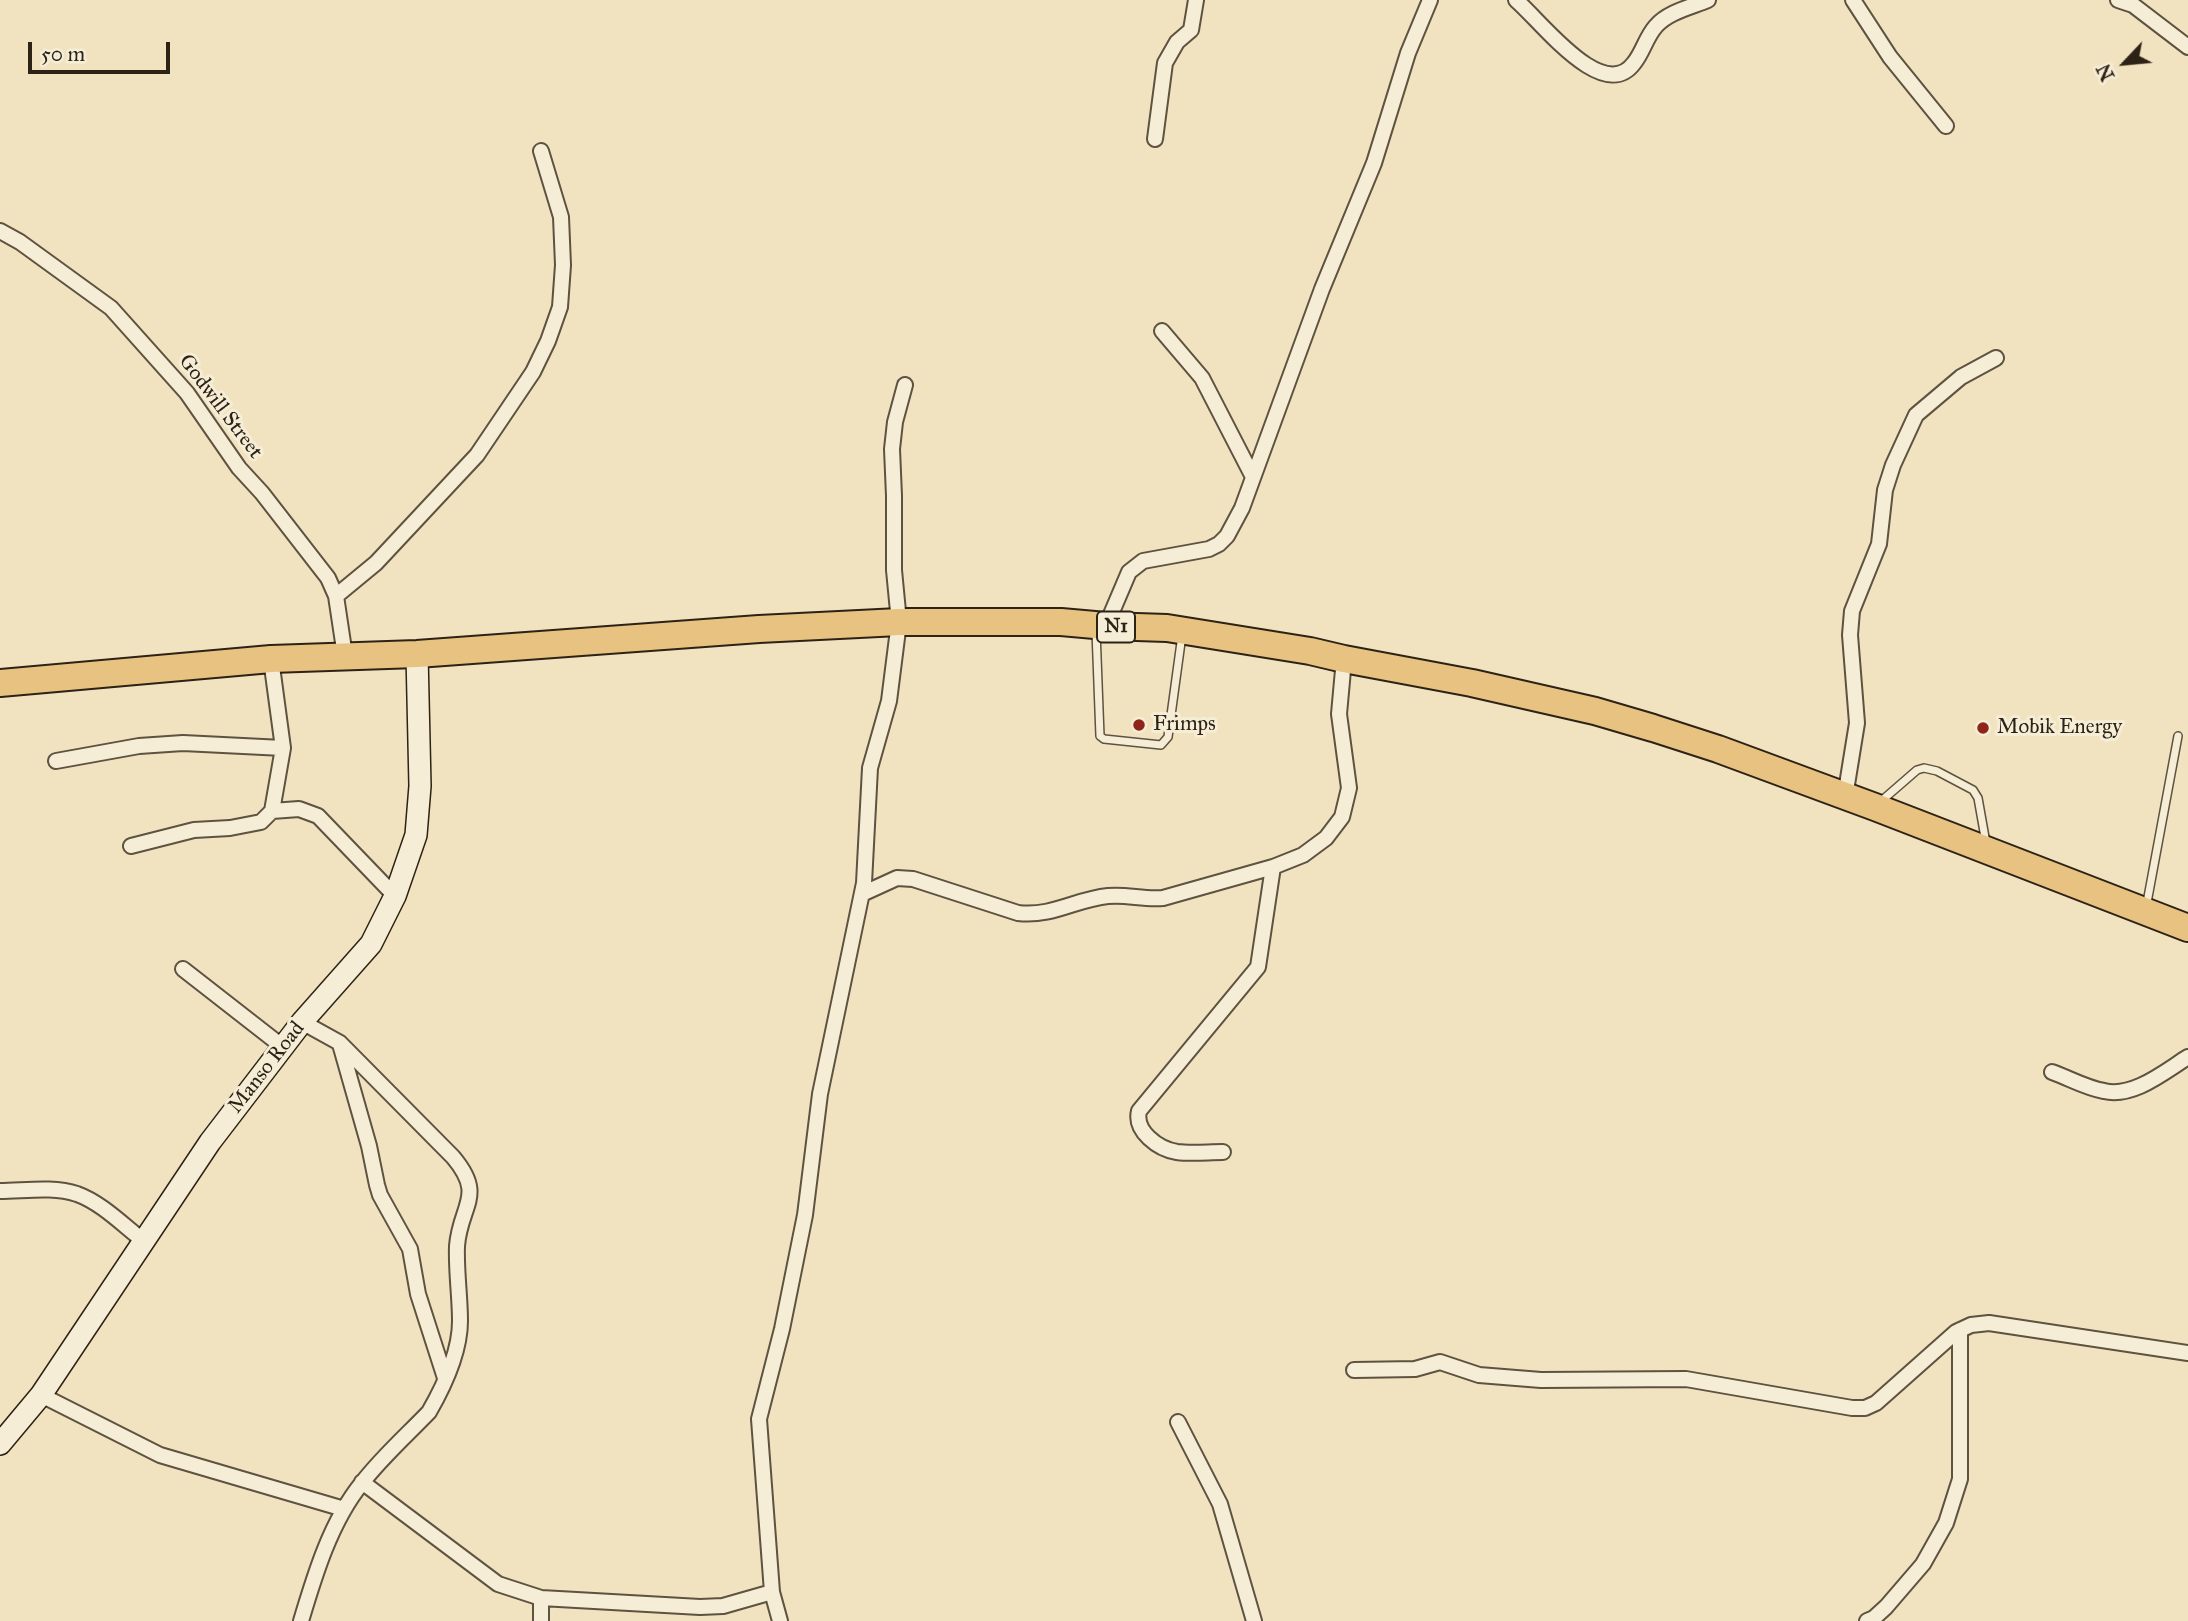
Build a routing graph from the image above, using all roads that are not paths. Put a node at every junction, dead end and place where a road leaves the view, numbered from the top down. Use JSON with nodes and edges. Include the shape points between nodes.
{"nodes":[{"id":1,"x":1196,"y":0,"type":"edge"},
{"id":2,"x":1430,"y":0,"type":"edge"},
{"id":3,"x":1516,"y":0,"type":"edge"},
{"id":4,"x":1708,"y":0,"type":"edge"},
{"id":5,"x":1853,"y":0,"type":"edge"},
{"id":6,"x":2118,"y":0,"type":"edge"},
{"id":7,"x":2188,"y":47,"type":"edge"},
{"id":8,"x":1945,"y":125,"type":"dead end"},
{"id":9,"x":1155,"y":139,"type":"dead end"},
{"id":10,"x":541,"y":151,"type":"dead end"},
{"id":11,"x":0,"y":231,"type":"edge"},
{"id":12,"x":1162,"y":331,"type":"dead end"},
{"id":13,"x":1996,"y":358,"type":"dead end"},
{"id":14,"x":905,"y":385,"type":"dead end"},
{"id":15,"x":1253,"y":477,"type":"junction"},
{"id":16,"x":336,"y":596,"type":"junction"},
{"id":17,"x":899,"y":622,"type":"junction"},
{"id":18,"x":1101,"y":626,"type":"junction"},
{"id":19,"x":1183,"y":631,"type":"junction"},
{"id":20,"x":417,"y":654,"type":"junction"},
{"id":21,"x":345,"y":656,"type":"junction"},
{"id":22,"x":271,"y":659,"type":"junction"},
{"id":23,"x":1344,"y":659,"type":"junction"},
{"id":24,"x":0,"y":683,"type":"edge"},
{"id":25,"x":2178,"y":736,"type":"dead end"},
{"id":26,"x":283,"y":748,"type":"junction"},
{"id":27,"x":56,"y":761,"type":"dead end"},
{"id":28,"x":1845,"y":797,"type":"junction"},
{"id":29,"x":1875,"y":807,"type":"junction"},
{"id":30,"x":272,"y":811,"type":"junction"},
{"id":31,"x":131,"y":846,"type":"dead end"},
{"id":32,"x":1987,"y":850,"type":"junction"},
{"id":33,"x":1273,"y":867,"type":"junction"},
{"id":34,"x":862,"y":894,"type":"junction"},
{"id":35,"x":395,"y":896,"type":"junction"},
{"id":36,"x":2146,"y":910,"type":"junction"},
{"id":37,"x":2188,"y":928,"type":"edge"},
{"id":38,"x":183,"y":968,"type":"dead end"},
{"id":39,"x":302,"y":1022,"type":"junction"},
{"id":40,"x":340,"y":1043,"type":"junction"},
{"id":41,"x":283,"y":1047,"type":"junction"},
{"id":42,"x":2188,"y":1057,"type":"edge"},
{"id":43,"x":2052,"y":1072,"type":"dead end"},
{"id":44,"x":1223,"y":1152,"type":"dead end"},
{"id":45,"x":0,"y":1192,"type":"edge"},
{"id":46,"x":145,"y":1242,"type":"junction"},
{"id":47,"x":1960,"y":1330,"type":"junction"},
{"id":48,"x":2188,"y":1353,"type":"edge"},
{"id":49,"x":1354,"y":1370,"type":"dead end"},
{"id":50,"x":445,"y":1378,"type":"junction"},
{"id":51,"x":41,"y":1395,"type":"junction"},
{"id":52,"x":1178,"y":1423,"type":"dead end"},
{"id":53,"x":0,"y":1444,"type":"edge"},
{"id":54,"x":362,"y":1482,"type":"junction"},
{"id":55,"x":344,"y":1509,"type":"junction"},
{"id":56,"x":772,"y":1592,"type":"junction"},
{"id":57,"x":541,"y":1598,"type":"junction"},
{"id":58,"x":301,"y":1621,"type":"edge"},
{"id":59,"x":541,"y":1621,"type":"edge"},
{"id":60,"x":780,"y":1621,"type":"edge"},
{"id":61,"x":1254,"y":1621,"type":"edge"},
{"id":62,"x":1867,"y":1621,"type":"edge"}],
"edges":[{"from":1,"to":9,"type":"street","via":[[1191,30],[1177,42],[1165,63]]},
{"from":2,"to":15,"type":"street","via":[[1408,52],[1374,163]]},
{"from":3,"to":4,"type":"street","via":[[1562,46],[1592,69],[1610,76],[1634,64],[1656,26],[1667,17]]},
{"from":5,"to":8,"type":"street","via":[[1890,57]]},
{"from":6,"to":7,"type":"street","via":[[2133,5]]},
{"from":10,"to":16,"type":"street","via":[[561,217],[563,265],[560,307],[548,341],[533,372],[477,455],[376,563]]},
{"from":11,"to":16,"type":"street","name":"Godwill Street","via":[[111,308],[187,393],[239,468],[322,570]]},
{"from":12,"to":15,"type":"street","via":[[1202,378]]},
{"from":13,"to":28,"type":"street","via":[[1961,377],[1916,415],[1892,465],[1879,544],[1852,611],[1857,723]]},
{"from":14,"to":17,"type":"street","via":[[892,449]]},
{"from":15,"to":18,"type":"street","via":[[1227,536],[1209,549],[1135,566]]},
{"from":16,"to":21,"type":"street","name":"Godwill Street"},
{"from":17,"to":18,"type":"highway","number":"N1"},
{"from":17,"to":20,"type":"highway","number":"N1"},
{"from":17,"to":34,"type":"street","via":[[889,701],[870,768]]},
{"from":18,"to":19,"type":"highway","number":"N1"},
{"from":18,"to":19,"type":"lane","via":[[1100,736],[1161,745],[1168,737]]},
{"from":19,"to":23,"type":"highway","number":"N1"},
{"from":20,"to":21,"type":"highway","number":"N1"},
{"from":20,"to":35,"type":"street","name":"Manso Road","via":[[420,786],[416,835]]},
{"from":21,"to":22,"type":"highway","number":"N1"},
{"from":22,"to":24,"type":"highway","number":"N1"},
{"from":22,"to":26,"type":"street"},
{"from":23,"to":28,"type":"highway","number":"N1","via":[[1606,715],[1718,749]]},
{"from":23,"to":33,"type":"street","via":[[1339,714],[1349,788],[1342,817],[1326,838],[1303,855]]},
{"from":25,"to":36,"type":"lane"},
{"from":26,"to":27,"type":"street","via":[[183,743]]},
{"from":26,"to":30,"type":"street"},
{"from":28,"to":29,"type":"highway","number":"N1"},
{"from":29,"to":32,"type":"highway","number":"N1"},
{"from":29,"to":32,"type":"lane","via":[[1917,770],[1937,771],[1973,790]]},
{"from":30,"to":31,"type":"street","via":[[261,822],[194,830]]},
{"from":30,"to":35,"type":"street","via":[[299,809],[318,816]]},
{"from":32,"to":36,"type":"highway","number":"N1"},
{"from":33,"to":34,"type":"street","via":[[1163,898],[1108,896],[1033,915],[913,879],[897,878]]},
{"from":33,"to":44,"type":"street","via":[[1258,967],[1136,1120],[1141,1131],[1166,1149]]},
{"from":34,"to":56,"type":"street","via":[[829,1045],[782,1329],[759,1419]]},
{"from":35,"to":39,"type":"street","name":"Manso Road","via":[[371,944]]},
{"from":36,"to":37,"type":"highway","number":"N1"},
{"from":38,"to":41,"type":"street"},
{"from":39,"to":40,"type":"street"},
{"from":39,"to":41,"type":"street","name":"Manso Road"},
{"from":40,"to":50,"type":"street","via":[[380,1195],[410,1249],[418,1294]]},
{"from":40,"to":50,"type":"street","via":[[465,1172],[471,1193],[457,1242],[460,1323]]},
{"from":41,"to":46,"type":"street","name":"Manso Road","via":[[210,1142]]},
{"from":42,"to":43,"type":"street","via":[[2146,1083],[2120,1092],[2105,1092]]},
{"from":45,"to":46,"type":"street","via":[[76,1194]]},
{"from":46,"to":51,"type":"street","name":"Manso Road"},
{"from":47,"to":48,"type":"street","via":[[1989,1323]]},
{"from":47,"to":49,"type":"street","via":[[1865,1408],[1686,1379],[1541,1380],[1479,1375],[1440,1362],[1415,1369]]},
{"from":47,"to":62,"type":"street","via":[[1960,1479],[1946,1523],[1923,1564],[1886,1607]]},
{"from":50,"to":54,"type":"street","via":[[429,1412]]},
{"from":51,"to":53,"type":"street","name":"Manso Road"},
{"from":51,"to":55,"type":"street","via":[[160,1455]]},
{"from":52,"to":61,"type":"street","via":[[1220,1504]]},
{"from":54,"to":55,"type":"street"},
{"from":54,"to":57,"type":"street","via":[[498,1584]]},
{"from":55,"to":58,"type":"street"},
{"from":56,"to":57,"type":"street","via":[[723,1606],[700,1607]]},
{"from":56,"to":60,"type":"street"},
{"from":57,"to":59,"type":"street"}]}
